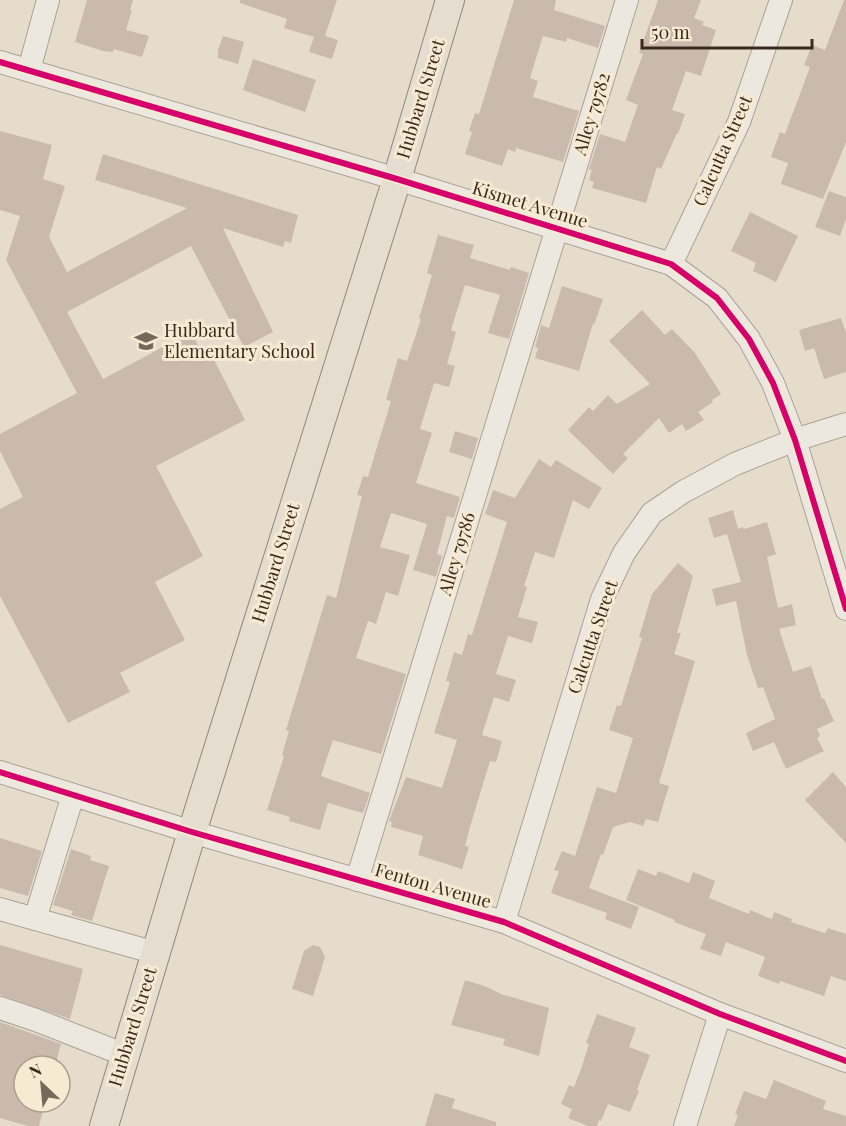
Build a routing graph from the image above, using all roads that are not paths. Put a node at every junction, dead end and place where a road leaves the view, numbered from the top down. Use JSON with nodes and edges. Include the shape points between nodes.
{"nodes":[{"id":1,"x":48,"y":0,"type":"edge"},
{"id":2,"x":450,"y":0,"type":"edge"},
{"id":3,"x":627,"y":0,"type":"edge"},
{"id":4,"x":781,"y":0,"type":"edge"},
{"id":5,"x":0,"y":62,"type":"edge"},
{"id":6,"x":28,"y":70,"type":"junction"},
{"id":7,"x":397,"y":179,"type":"junction"},
{"id":8,"x":557,"y":229,"type":"junction"},
{"id":9,"x":671,"y":264,"type":"junction"},
{"id":10,"x":846,"y":424,"type":"edge"},
{"id":11,"x":795,"y":440,"type":"junction"},
{"id":12,"x":846,"y":609,"type":"edge"},
{"id":13,"x":0,"y":772,"type":"edge"},
{"id":14,"x":73,"y":795,"type":"junction"},
{"id":15,"x":192,"y":832,"type":"junction"},
{"id":16,"x":357,"y":880,"type":"junction"},
{"id":17,"x":0,"y":909,"type":"edge"},
{"id":18,"x":35,"y":919,"type":"junction"},
{"id":19,"x":504,"y":922,"type":"junction"},
{"id":20,"x":156,"y":953,"type":"junction"},
{"id":21,"x":0,"y":1008,"type":"edge"},
{"id":22,"x":720,"y":1014,"type":"junction"},
{"id":23,"x":125,"y":1055,"type":"junction"},
{"id":24,"x":846,"y":1061,"type":"edge"},
{"id":25,"x":104,"y":1126,"type":"edge"},
{"id":26,"x":685,"y":1126,"type":"edge"}],
"edges":[{"from":1,"to":6,"type":"street"},
{"from":2,"to":7,"type":"main road","name":"Hubbard Street"},
{"from":3,"to":8,"type":"street","name":"Alley 79782"},
{"from":4,"to":9,"type":"street","name":"Calcutta Street","via":[[740,122]]},
{"from":5,"to":6,"type":"street","name":"Kismet Avenue"},
{"from":6,"to":7,"type":"street","name":"Kismet Avenue"},
{"from":7,"to":8,"type":"street","name":"Kismet Avenue"},
{"from":7,"to":15,"type":"main road","name":"Hubbard Street"},
{"from":8,"to":9,"type":"street","name":"Kismet Avenue"},
{"from":8,"to":16,"type":"street","name":"Alley 79786"},
{"from":9,"to":11,"type":"street","name":"Kismet Avenue","via":[[717,298],[749,339],[773,383]]},
{"from":10,"to":11,"type":"street","name":"Calcutta Street"},
{"from":11,"to":12,"type":"street","name":"Kismet Avenue"},
{"from":11,"to":19,"type":"street","name":"Calcutta Street","via":[[735,464],[676,497],[652,513],[624,553],[602,599]]},
{"from":13,"to":14,"type":"street","name":"Fenton Avenue"},
{"from":14,"to":15,"type":"street","name":"Fenton Avenue"},
{"from":14,"to":18,"type":"street"},
{"from":15,"to":16,"type":"street","name":"Fenton Avenue"},
{"from":15,"to":20,"type":"main road","name":"Hubbard Street"},
{"from":16,"to":19,"type":"street","name":"Fenton Avenue"},
{"from":17,"to":18,"type":"street"},
{"from":18,"to":20,"type":"street"},
{"from":19,"to":22,"type":"street","name":"Fenton Avenue"},
{"from":20,"to":23,"type":"main road","name":"Hubbard Street"},
{"from":21,"to":23,"type":"street"},
{"from":22,"to":24,"type":"street","name":"Fenton Avenue"},
{"from":22,"to":26,"type":"street"},
{"from":23,"to":25,"type":"main road","name":"Hubbard Street"}]}
